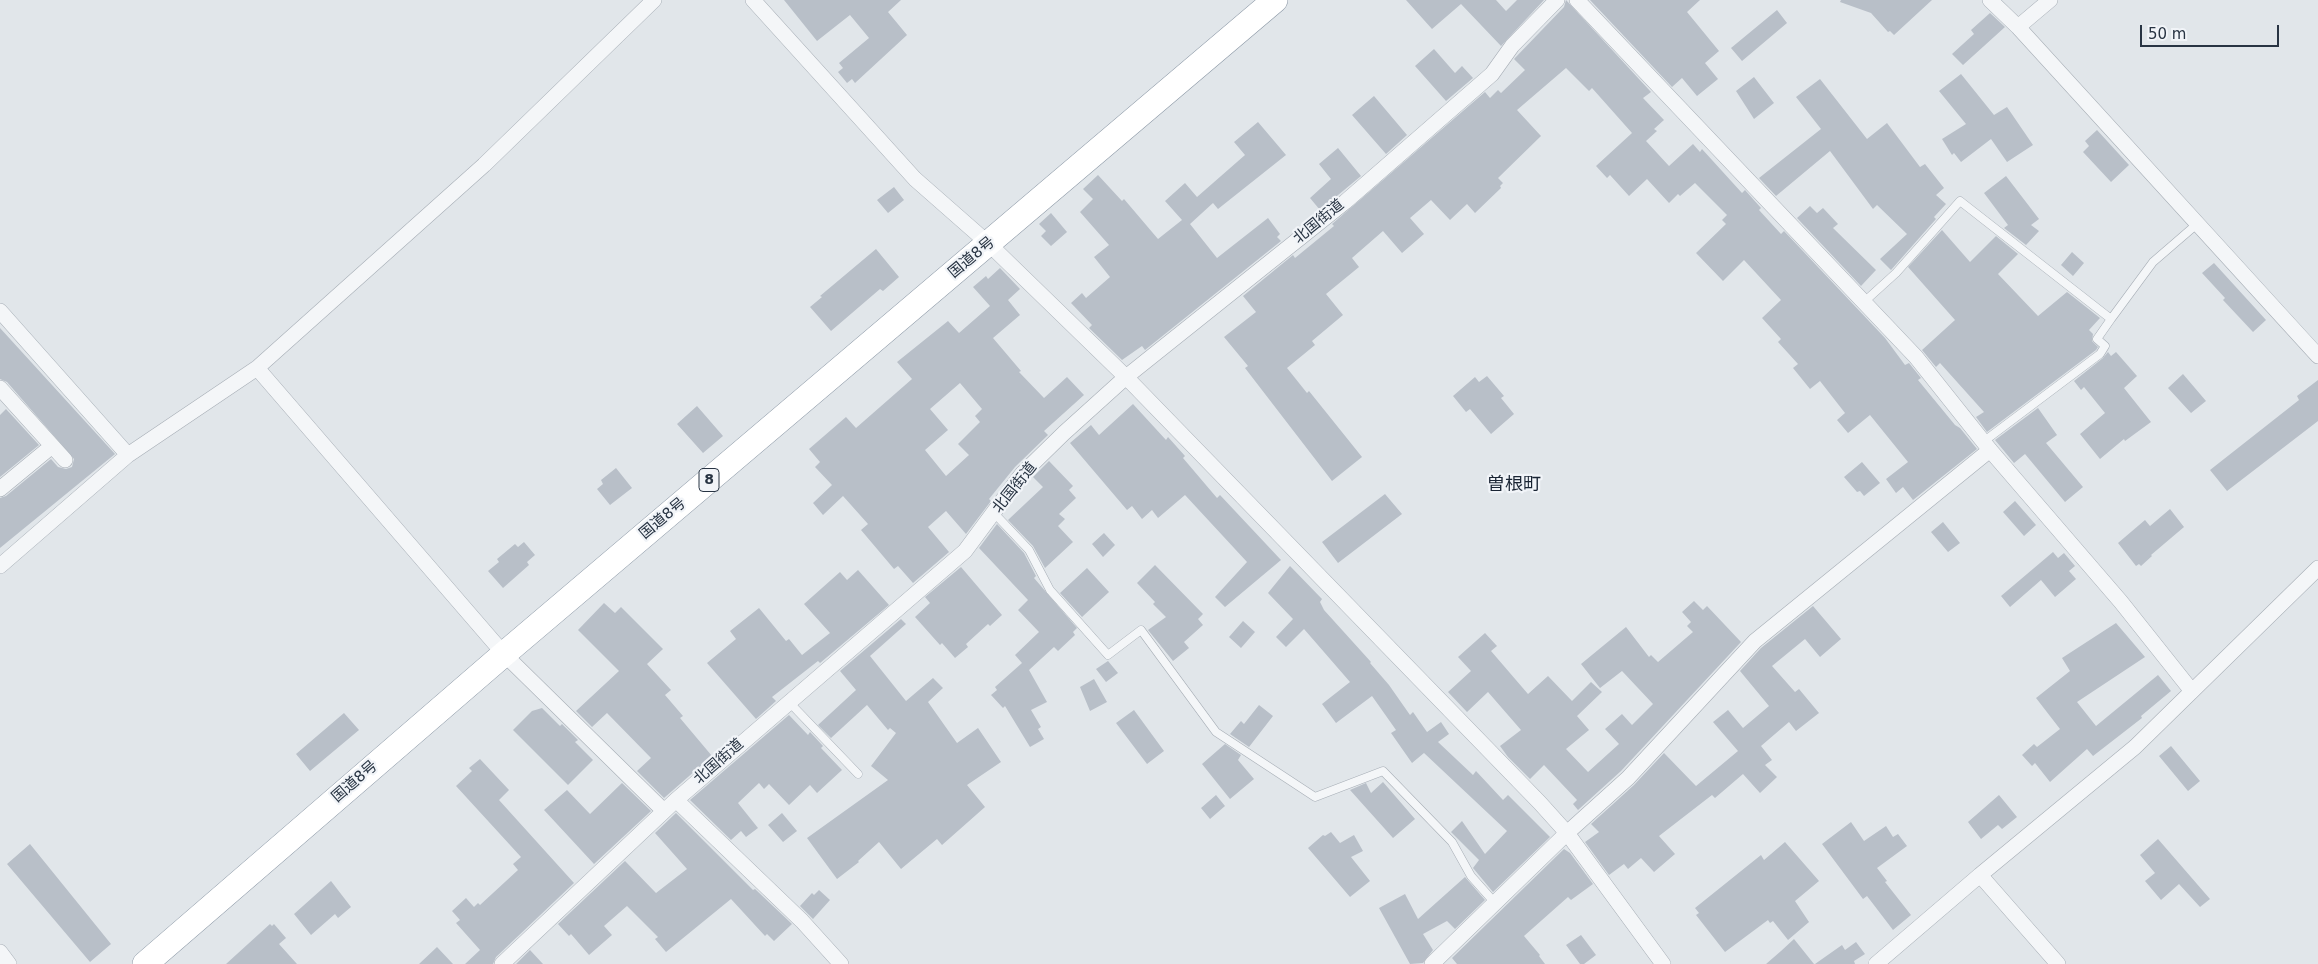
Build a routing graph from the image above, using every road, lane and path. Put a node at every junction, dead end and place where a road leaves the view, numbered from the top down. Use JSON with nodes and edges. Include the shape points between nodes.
{"nodes":[{"id":1,"x":654,"y":0,"type":"edge"},
{"id":2,"x":753,"y":0,"type":"edge"},
{"id":3,"x":1275,"y":0,"type":"edge"},
{"id":4,"x":1557,"y":0,"type":"edge"},
{"id":5,"x":1577,"y":0,"type":"edge"},
{"id":6,"x":1990,"y":0,"type":"edge"},
{"id":7,"x":2050,"y":0,"type":"edge"},
{"id":8,"x":2018,"y":28,"type":"junction"},
{"id":9,"x":2197,"y":224,"type":"junction"},
{"id":10,"x":989,"y":244,"type":"junction"},
{"id":11,"x":1864,"y":302,"type":"junction"},
{"id":12,"x":0,"y":310,"type":"edge"},
{"id":13,"x":2111,"y":319,"type":"junction"},
{"id":14,"x":2318,"y":356,"type":"edge"},
{"id":15,"x":256,"y":368,"type":"junction"},
{"id":16,"x":1126,"y":378,"type":"junction"},
{"id":17,"x":0,"y":388,"type":"edge"},
{"id":18,"x":52,"y":446,"type":"junction"},
{"id":19,"x":1986,"y":446,"type":"junction"},
{"id":20,"x":128,"y":455,"type":"junction"},
{"id":21,"x":65,"y":460,"type":"dead end"},
{"id":22,"x":0,"y":489,"type":"edge"},
{"id":23,"x":994,"y":513,"type":"junction"},
{"id":24,"x":0,"y":566,"type":"edge"},
{"id":25,"x":2318,"y":568,"type":"edge"},
{"id":26,"x":504,"y":654,"type":"junction"},
{"id":27,"x":2191,"y":690,"type":"junction"},
{"id":28,"x":788,"y":702,"type":"junction"},
{"id":29,"x":858,"y":774,"type":"dead end"},
{"id":30,"x":676,"y":800,"type":"junction"},
{"id":31,"x":664,"y":811,"type":"junction"},
{"id":32,"x":1567,"y":833,"type":"junction"},
{"id":33,"x":1980,"y":876,"type":"junction"},
{"id":34,"x":1495,"y":903,"type":"junction"},
{"id":35,"x":0,"y":952,"type":"edge"},
{"id":36,"x":1441,"y":961,"type":"edge"},
{"id":37,"x":10,"y":964,"type":"edge"},
{"id":38,"x":145,"y":964,"type":"edge"},
{"id":39,"x":502,"y":964,"type":"edge"},
{"id":40,"x":841,"y":964,"type":"edge"},
{"id":41,"x":1663,"y":964,"type":"edge"},
{"id":42,"x":1876,"y":964,"type":"edge"},
{"id":43,"x":2058,"y":964,"type":"edge"}],
"edges":[{"from":1,"to":15,"type":"street","via":[[484,165]]},
{"from":2,"to":10,"type":"street","via":[[915,179]]},
{"from":3,"to":10,"type":"highway","name":"国道8号","number":"8"},
{"from":4,"to":16,"type":"street","name":"北国街道","via":[[1512,46],[1492,74],[1345,202]]},
{"from":5,"to":11,"type":"street"},
{"from":6,"to":8,"type":"street"},
{"from":7,"to":8,"type":"street"},
{"from":8,"to":9,"type":"street"},
{"from":9,"to":13,"type":"lane","via":[[2154,262]]},
{"from":9,"to":14,"type":"street"},
{"from":10,"to":16,"type":"street"},
{"from":10,"to":26,"type":"highway","name":"国道8号","number":"8"},
{"from":11,"to":13,"type":"lane","via":[[1896,273],[1960,201]]},
{"from":11,"to":19,"type":"street","via":[[1916,357]]},
{"from":12,"to":20,"type":"street"},
{"from":13,"to":19,"type":"lane","via":[[2098,339],[2105,346],[2100,354]]},
{"from":15,"to":20,"type":"street"},
{"from":15,"to":26,"type":"street"},
{"from":16,"to":23,"type":"street","name":"北国街道","via":[[1022,474]]},
{"from":16,"to":32,"type":"street"},
{"from":17,"to":18,"type":"street"},
{"from":18,"to":21,"type":"street"},
{"from":18,"to":22,"type":"street"},
{"from":19,"to":27,"type":"street"},
{"from":19,"to":32,"type":"street","via":[[1754,641],[1628,778]]},
{"from":20,"to":24,"type":"street"},
{"from":23,"to":28,"type":"street","name":"北国街道","via":[[965,551]]},
{"from":23,"to":34,"type":"lane","via":[[1029,550],[1050,590],[1108,655],[1141,630],[1216,732],[1315,797],[1383,771],[1452,842],[1471,876]]},
{"from":25,"to":27,"type":"street"},
{"from":26,"to":31,"type":"street"},
{"from":26,"to":38,"type":"highway","name":"国道8号","number":"8"},
{"from":27,"to":33,"type":"street","via":[[2135,747]]},
{"from":28,"to":29,"type":"lane"},
{"from":28,"to":30,"type":"street","name":"北国街道"},
{"from":30,"to":31,"type":"street","name":"北国街道"},
{"from":30,"to":40,"type":"street"},
{"from":31,"to":39,"type":"street","name":"北国街道"},
{"from":32,"to":34,"type":"street"},
{"from":32,"to":41,"type":"street"},
{"from":33,"to":42,"type":"street"},
{"from":33,"to":43,"type":"street"},
{"from":34,"to":36,"type":"street"},
{"from":35,"to":37,"type":"street"}]}
